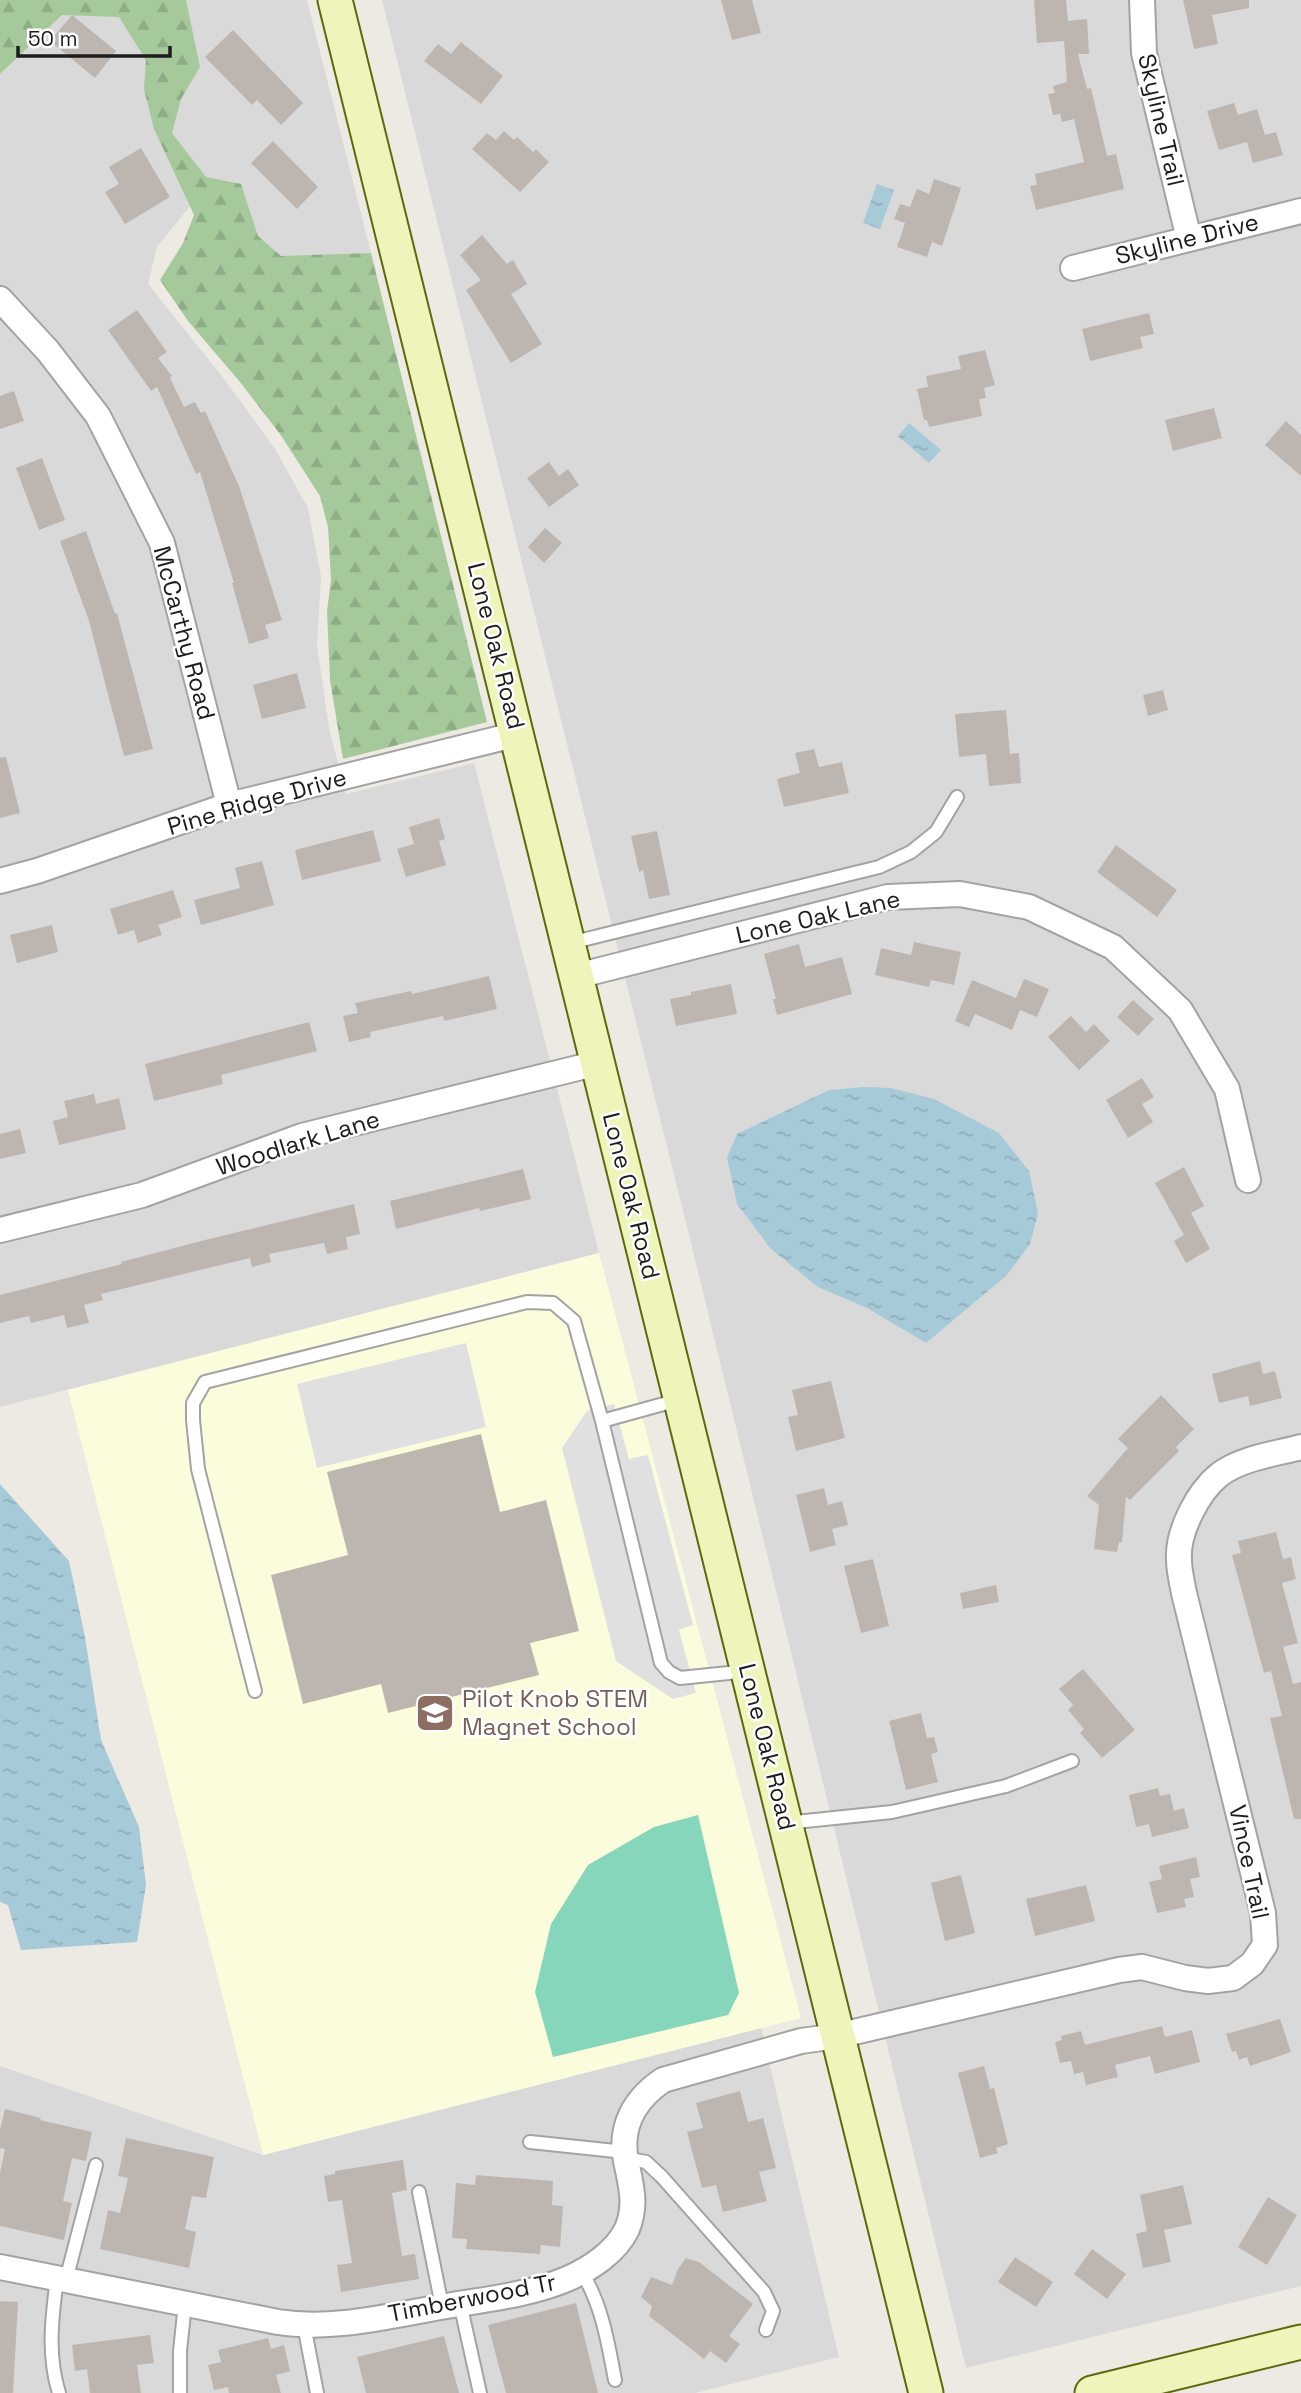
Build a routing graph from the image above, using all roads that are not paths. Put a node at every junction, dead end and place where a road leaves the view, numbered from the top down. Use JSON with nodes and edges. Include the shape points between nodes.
{"nodes":[{"id":1,"x":335,"y":0,"type":"edge"},
{"id":2,"x":1142,"y":0,"type":"edge"},
{"id":3,"x":1301,"y":211,"type":"edge"},
{"id":4,"x":1189,"y":239,"type":"junction"},
{"id":5,"x":1073,"y":268,"type":"dead end"},
{"id":6,"x":0,"y":299,"type":"edge"},
{"id":7,"x":518,"y":734,"type":"junction"},
{"id":8,"x":957,"y":797,"type":"dead end"},
{"id":9,"x":229,"y":805,"type":"junction"},
{"id":10,"x":0,"y":881,"type":"edge"},
{"id":11,"x":569,"y":943,"type":"junction"},
{"id":12,"x":577,"y":976,"type":"junction"},
{"id":13,"x":598,"y":1063,"type":"junction"},
{"id":14,"x":1248,"y":1180,"type":"dead end"},
{"id":15,"x":0,"y":1230,"type":"edge"},
{"id":16,"x":681,"y":1399,"type":"junction"},
{"id":17,"x":602,"y":1421,"type":"junction"},
{"id":18,"x":1301,"y":1447,"type":"edge"},
{"id":19,"x":748,"y":1671,"type":"junction"},
{"id":20,"x":255,"y":1691,"type":"dead end"},
{"id":21,"x":1072,"y":1761,"type":"dead end"},
{"id":22,"x":785,"y":1823,"type":"junction"},
{"id":23,"x":838,"y":2036,"type":"junction"},
{"id":24,"x":530,"y":2142,"type":"dead end"},
{"id":25,"x":625,"y":2155,"type":"junction"},
{"id":26,"x":96,"y":2165,"type":"dead end"},
{"id":27,"x":419,"y":2192,"type":"dead end"},
{"id":28,"x":0,"y":2267,"type":"edge"},
{"id":29,"x":581,"y":2272,"type":"junction"},
{"id":30,"x":61,"y":2279,"type":"junction"},
{"id":31,"x":185,"y":2304,"type":"junction"},
{"id":32,"x":451,"y":2305,"type":"junction"},
{"id":33,"x":304,"y":2325,"type":"junction"},
{"id":34,"x":766,"y":2330,"type":"dead end"},
{"id":35,"x":1301,"y":2342,"type":"edge"},
{"id":36,"x":615,"y":2380,"type":"dead end"},
{"id":37,"x":59,"y":2393,"type":"edge"},
{"id":38,"x":180,"y":2393,"type":"edge"},
{"id":39,"x":317,"y":2393,"type":"edge"},
{"id":40,"x":480,"y":2393,"type":"edge"},
{"id":41,"x":926,"y":2393,"type":"edge"},
{"id":42,"x":1092,"y":2393,"type":"edge"}],
"edges":[{"from":1,"to":7,"type":"main road","name":"Lone Oak Road"},
{"from":2,"to":4,"type":"street","name":"Skyline Trail","via":[[1144,53]]},
{"from":3,"to":4,"type":"street","name":"Skyline Drive"},
{"from":4,"to":5,"type":"street","name":"Skyline Drive"},
{"from":6,"to":9,"type":"street","name":"McCarthy Road","via":[[99,416],[162,543]]},
{"from":7,"to":9,"type":"street","name":"Pine Ridge Drive"},
{"from":7,"to":11,"type":"main road","name":"Lone Oak Road"},
{"from":8,"to":11,"type":"lane","via":[[936,832],[911,852],[878,867]]},
{"from":9,"to":10,"type":"street","name":"Pine Ridge Drive"},
{"from":11,"to":12,"type":"main road","name":"Lone Oak Road"},
{"from":12,"to":13,"type":"main road","name":"Lone Oak Road"},
{"from":12,"to":14,"type":"street","name":"Lone Oak Lane","via":[[888,897],[960,894],[1029,907],[1113,947],[1181,1010],[1227,1089]]},
{"from":13,"to":15,"type":"street","name":"Woodlark Lane","via":[[302,1136],[142,1195]]},
{"from":13,"to":16,"type":"main road","name":"Lone Oak Road"},
{"from":16,"to":17,"type":"lane"},
{"from":16,"to":19,"type":"main road","name":"Lone Oak Road"},
{"from":17,"to":19,"type":"lane","via":[[661,1663],[680,1678]]},
{"from":17,"to":20,"type":"lane","via":[[574,1321],[553,1303],[527,1302],[205,1382],[194,1404],[198,1469]]},
{"from":18,"to":23,"type":"street","name":"Vince Trail","via":[[1220,1474],[1199,1497],[1185,1523],[1178,1558],[1264,1913],[1265,1945],[1252,1964],[1233,1978],[1208,1981],[1142,1967],[1119,1970]]},
{"from":19,"to":22,"type":"main road","name":"Lone Oak Road"},
{"from":21,"to":22,"type":"lane","via":[[1006,1786],[892,1812]]},
{"from":22,"to":23,"type":"main road","name":"Lone Oak Road"},
{"from":23,"to":25,"type":"street","name":"Timberwood Tr","via":[[801,2041],[663,2080],[634,2107],[625,2132]]},
{"from":23,"to":41,"type":"main road","name":"Lone Oak Road"},
{"from":24,"to":25,"type":"lane"},
{"from":25,"to":29,"type":"street","name":"Timberwood Tr","via":[[633,2192],[627,2228],[614,2247]]},
{"from":25,"to":34,"type":"lane","via":[[646,2162],[764,2292],[773,2311]]},
{"from":26,"to":30,"type":"lane"},
{"from":27,"to":32,"type":"lane"},
{"from":28,"to":30,"type":"street","name":"Timberwood Tr"},
{"from":29,"to":32,"type":"street","name":"Timberwood Tr","via":[[544,2288]]},
{"from":29,"to":36,"type":"lane","via":[[603,2320]]},
{"from":30,"to":31,"type":"street","name":"Timberwood Tr"},
{"from":30,"to":37,"type":"lane","via":[[50,2346]]},
{"from":31,"to":33,"type":"street","name":"Timberwood Tr"},
{"from":31,"to":38,"type":"lane"},
{"from":32,"to":33,"type":"street","name":"Timberwood Tr","via":[[345,2323]]},
{"from":32,"to":40,"type":"lane"},
{"from":33,"to":39,"type":"lane"},
{"from":35,"to":42,"type":"main road"}]}
